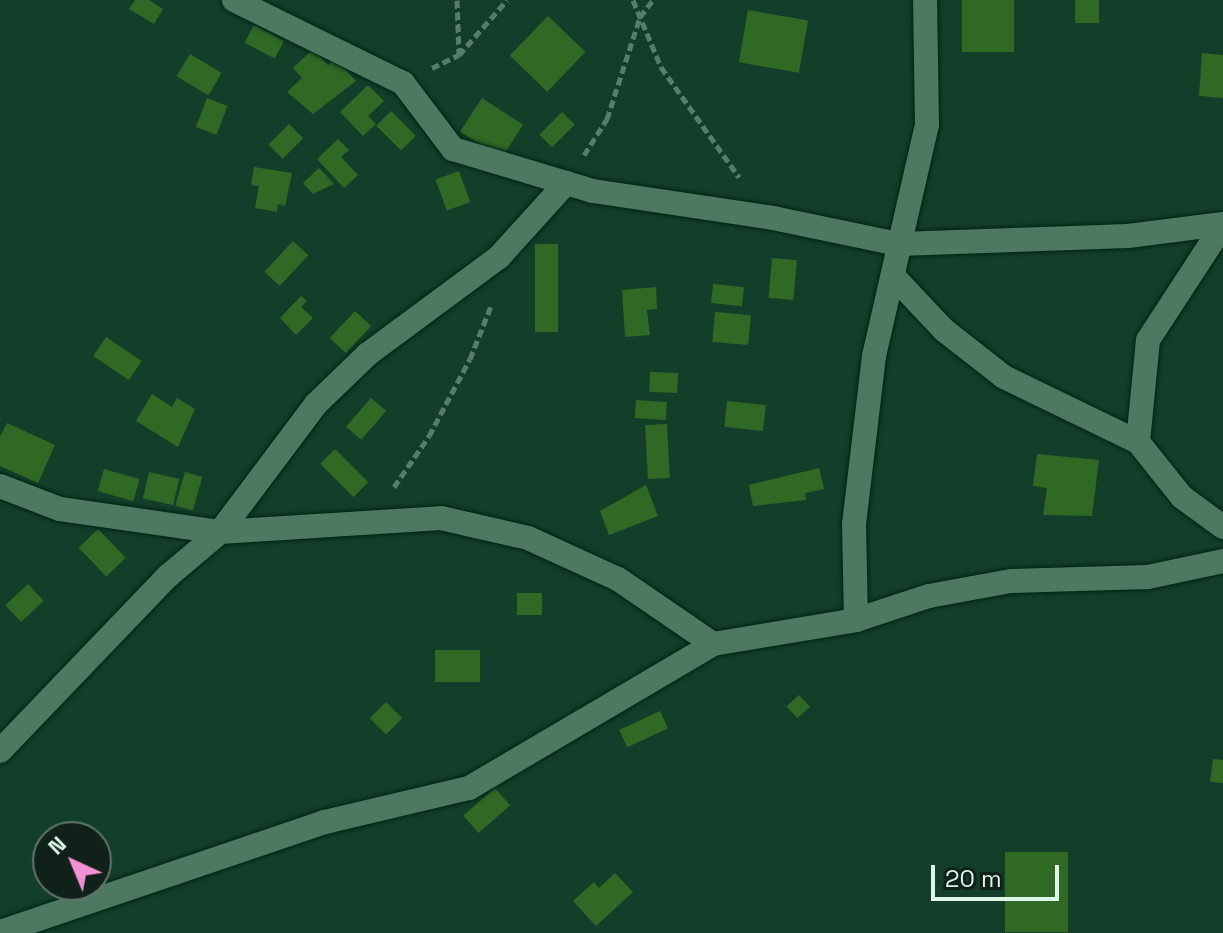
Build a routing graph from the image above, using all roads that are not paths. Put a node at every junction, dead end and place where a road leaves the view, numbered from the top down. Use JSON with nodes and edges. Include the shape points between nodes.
{"nodes":[{"id":1,"x":234,"y":0,"type":"edge"},
{"id":2,"x":925,"y":0,"type":"edge"},
{"id":3,"x":566,"y":183,"type":"junction"},
{"id":4,"x":1223,"y":225,"type":"edge"},
{"id":5,"x":899,"y":244,"type":"junction"},
{"id":6,"x":894,"y":277,"type":"junction"},
{"id":7,"x":1138,"y":442,"type":"junction"},
{"id":8,"x":0,"y":486,"type":"edge"},
{"id":9,"x":1223,"y":527,"type":"edge"},
{"id":10,"x":220,"y":532,"type":"junction"},
{"id":11,"x":1223,"y":561,"type":"edge"},
{"id":12,"x":856,"y":620,"type":"junction"},
{"id":13,"x":713,"y":644,"type":"junction"},
{"id":14,"x":0,"y":751,"type":"edge"},
{"id":15,"x":0,"y":932,"type":"edge"}],
"edges":[{"from":1,"to":3,"type":"street","via":[[403,83],[453,149]]},
{"from":2,"to":5,"type":"street","via":[[927,125]]},
{"from":3,"to":5,"type":"street"},
{"from":3,"to":10,"type":"street","via":[[499,257],[368,354],[316,404]]},
{"from":4,"to":5,"type":"street","via":[[1128,236]]},
{"from":4,"to":7,"type":"street","via":[[1148,340]]},
{"from":5,"to":6,"type":"street"},
{"from":6,"to":7,"type":"street","via":[[944,330],[1004,377]]},
{"from":6,"to":12,"type":"street","via":[[874,356],[854,524]]},
{"from":7,"to":9,"type":"street","via":[[1182,497]]},
{"from":8,"to":10,"type":"street","via":[[60,509]]},
{"from":10,"to":13,"type":"street","via":[[441,518],[528,538],[618,579]]},
{"from":10,"to":14,"type":"street","via":[[168,576]]},
{"from":11,"to":12,"type":"street","via":[[1148,577],[1011,581],[929,596]]},
{"from":12,"to":13,"type":"street"},
{"from":13,"to":15,"type":"street","via":[[469,788],[325,822]]}]}
